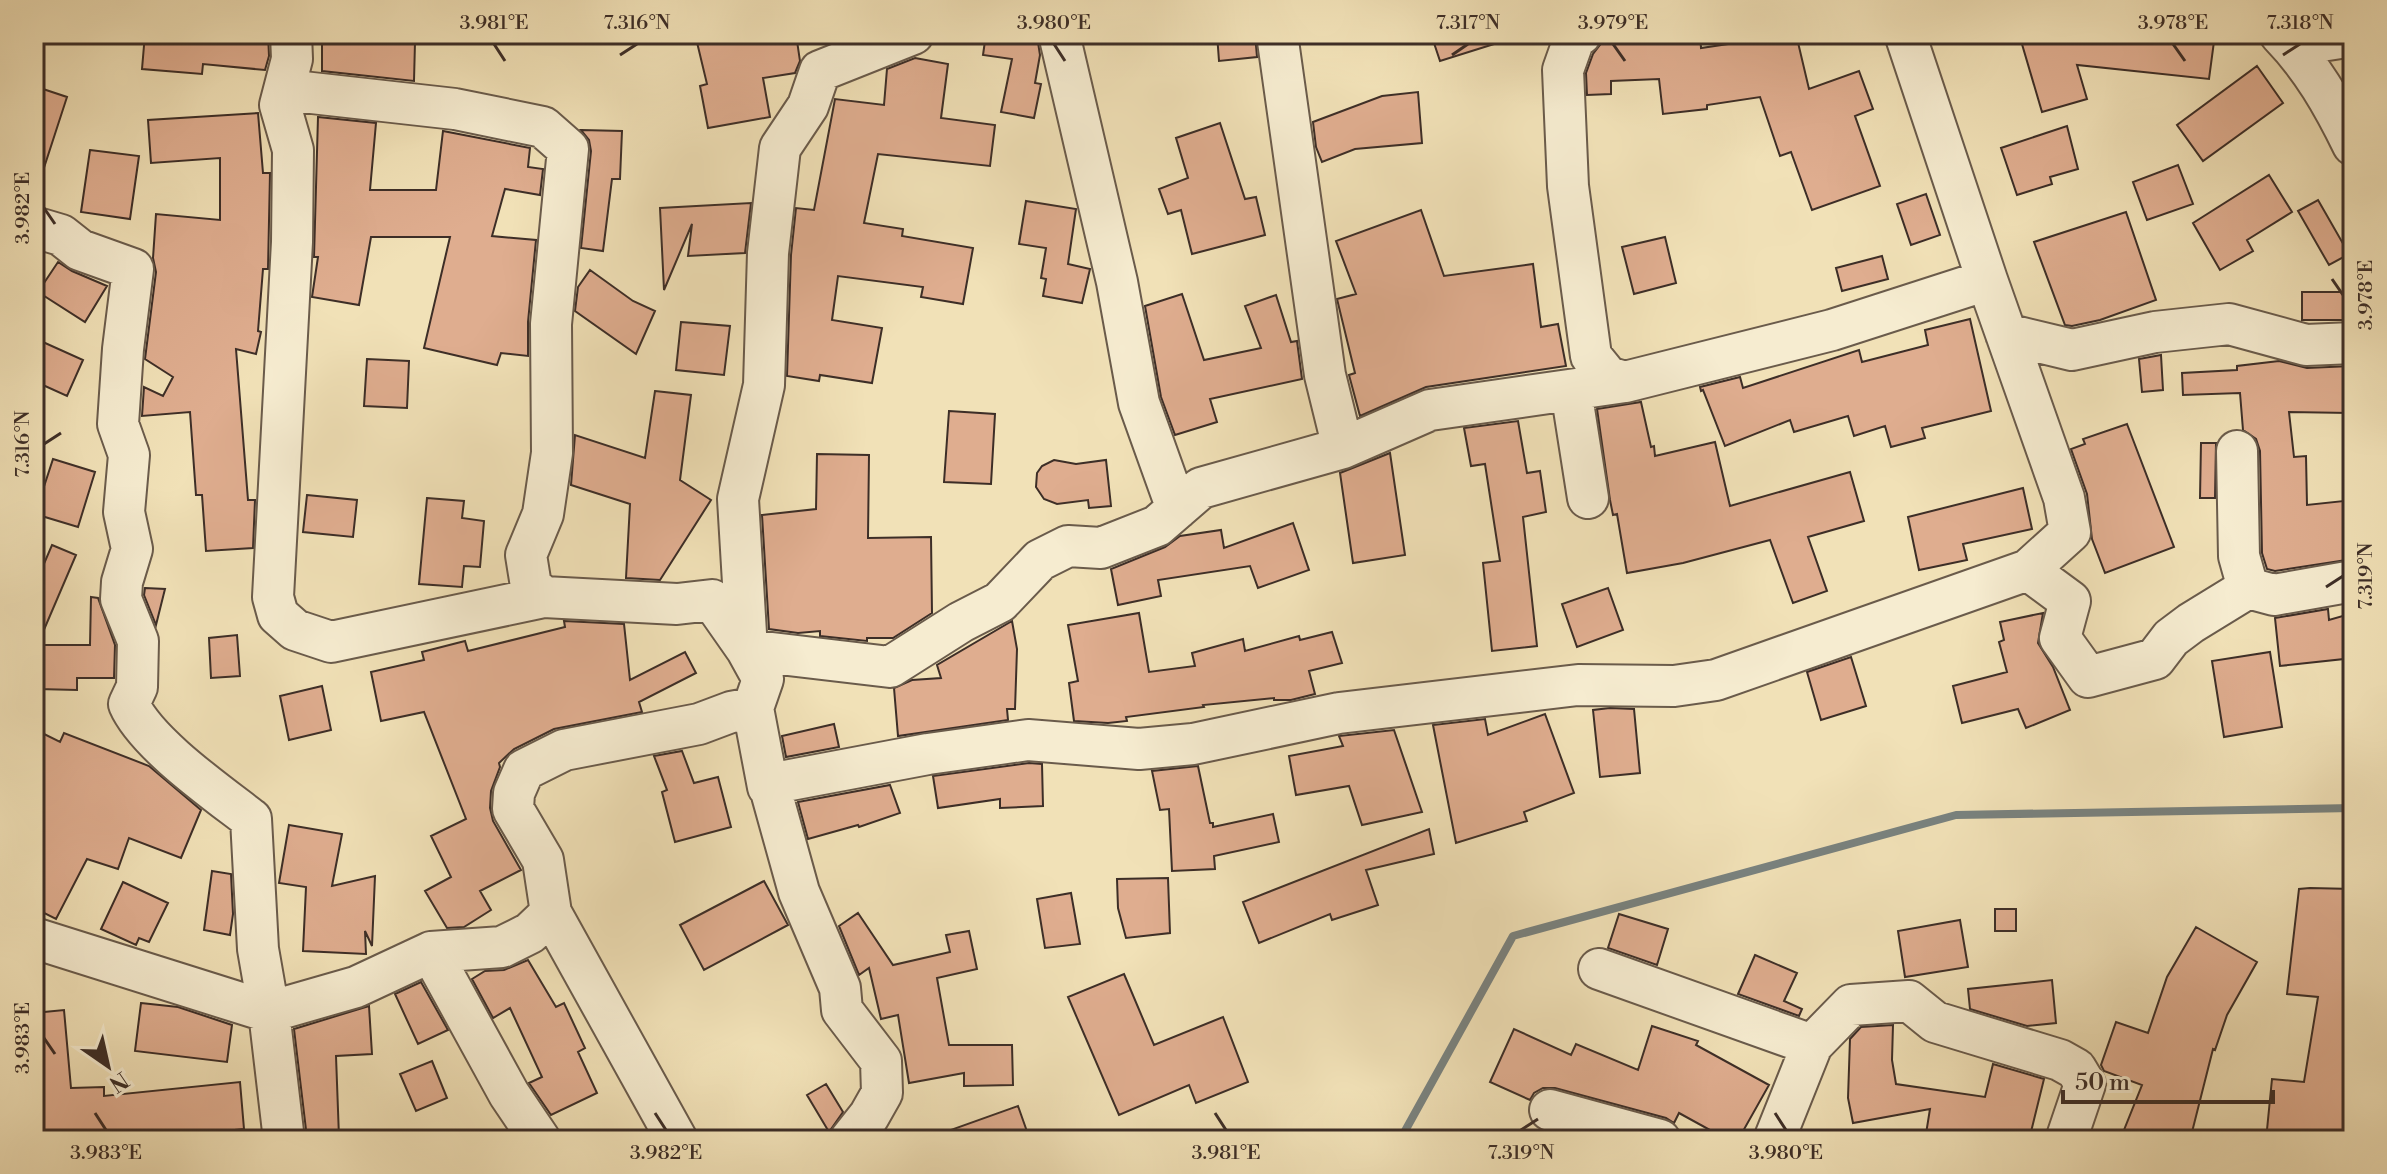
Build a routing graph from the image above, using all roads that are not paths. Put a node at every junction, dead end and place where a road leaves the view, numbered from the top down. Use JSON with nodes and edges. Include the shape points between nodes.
{"nodes":[{"id":1,"x":291,"y":34,"type":"edge"},
{"id":2,"x":1059,"y":34,"type":"edge"},
{"id":3,"x":1277,"y":34,"type":"edge"},
{"id":4,"x":1581,"y":34,"type":"edge"},
{"id":5,"x":1905,"y":34,"type":"edge"},
{"id":6,"x":2280,"y":34,"type":"edge"},
{"id":7,"x":908,"y":35,"type":"edge"},
{"id":8,"x":2330,"y":37,"type":"edge"},
{"id":9,"x":285,"y":90,"type":"junction"},
{"id":10,"x":2333,"y":105,"type":"junction"},
{"id":11,"x":2353,"y":145,"type":"edge"},
{"id":12,"x":34,"y":227,"type":"edge"},
{"id":13,"x":1987,"y":280,"type":"junction"},
{"id":14,"x":2006,"y":334,"type":"junction"},
{"id":15,"x":2353,"y":343,"type":"edge"},
{"id":16,"x":1625,"y":382,"type":"junction"},
{"id":17,"x":1571,"y":390,"type":"junction"},
{"id":18,"x":1343,"y":448,"type":"junction"},
{"id":19,"x":2237,"y":451,"type":"dead end"},
{"id":20,"x":1588,"y":498,"type":"dead end"},
{"id":21,"x":1177,"y":509,"type":"junction"},
{"id":22,"x":2028,"y":570,"type":"junction"},
{"id":23,"x":2353,"y":581,"type":"edge"},
{"id":24,"x":2248,"y":588,"type":"junction"},
{"id":25,"x":544,"y":597,"type":"junction"},
{"id":26,"x":747,"y":650,"type":"junction"},
{"id":27,"x":753,"y":708,"type":"junction"},
{"id":28,"x":769,"y":784,"type":"junction"},
{"id":29,"x":551,"y":913,"type":"junction"},
{"id":30,"x":34,"y":938,"type":"edge"},
{"id":31,"x":431,"y":952,"type":"junction"},
{"id":32,"x":1599,"y":969,"type":"dead end"},
{"id":33,"x":269,"y":1012,"type":"junction"},
{"id":34,"x":1812,"y":1045,"type":"junction"},
{"id":35,"x":1550,"y":1110,"type":"dead end"},
{"id":36,"x":284,"y":1140,"type":"edge"},
{"id":37,"x":540,"y":1140,"type":"edge"},
{"id":38,"x":677,"y":1140,"type":"edge"},
{"id":39,"x":850,"y":1140,"type":"edge"},
{"id":40,"x":1660,"y":1140,"type":"edge"},
{"id":41,"x":1774,"y":1140,"type":"edge"},
{"id":42,"x":2066,"y":1140,"type":"edge"}],
"edges":[{"from":1,"to":9,"type":"street"},
{"from":2,"to":21,"type":"street","via":[[1117,282],[1139,403]]},
{"from":3,"to":18,"type":"street","via":[[1325,375]]},
{"from":4,"to":16,"type":"street","via":[[1574,39],[1563,70],[1568,186],[1591,356],[1608,377]]},
{"from":5,"to":13,"type":"street"},
{"from":6,"to":10,"type":"street"},
{"from":7,"to":26,"type":"street","via":[[820,71],[808,106],[780,148],[768,253],[764,385],[738,499]]},
{"from":8,"to":10,"type":"street"},
{"from":9,"to":25,"type":"street","via":[[455,109],[543,127],[568,149],[551,324],[552,453],[543,514],[526,555],[531,586]]},
{"from":9,"to":25,"type":"street","via":[[280,105],[293,150],[293,227],[273,597],[278,615],[295,630],[331,642]]},
{"from":10,"to":11,"type":"street"},
{"from":12,"to":33,"type":"street","via":[[133,269],[118,424],[129,455],[124,512],[132,549],[121,599],[138,641],[137,687],[129,704],[136,720],[168,752],[251,819],[258,949]]},
{"from":13,"to":14,"type":"street"},
{"from":13,"to":16,"type":"street","via":[[1832,330]]},
{"from":14,"to":15,"type":"street","via":[[2072,350],[2155,332],[2229,324],[2306,345]]},
{"from":14,"to":22,"type":"street","via":[[2064,498],[2070,532]]},
{"from":16,"to":17,"type":"street"},
{"from":17,"to":18,"type":"street","via":[[1430,410]]},
{"from":17,"to":20,"type":"street"},
{"from":18,"to":21,"type":"street","via":[[1201,488]]},
{"from":19,"to":24,"type":"street","via":[[2239,556]]},
{"from":21,"to":26,"type":"street","via":[[1157,526],[1101,548],[1068,546],[1040,560],[1000,602],[890,667]]},
{"from":22,"to":24,"type":"street","via":[[2070,601],[2060,638],[2088,677],[2155,659],[2171,638]]},
{"from":22,"to":28,"type":"street","via":[[1716,680],[1674,686],[1578,685],[1339,713],[1193,744],[1139,749],[1028,740]]},
{"from":23,"to":24,"type":"street","via":[[2274,595]]},
{"from":25,"to":26,"type":"street","via":[[677,604],[712,600]]},
{"from":26,"to":27,"type":"street","via":[[763,679]]},
{"from":27,"to":28,"type":"street"},
{"from":27,"to":29,"type":"street","via":[[564,750],[524,770],[513,809],[543,860]]},
{"from":28,"to":39,"type":"street","via":[[799,892],[840,988],[842,1010],[881,1061],[882,1093]]},
{"from":29,"to":31,"type":"street","via":[[530,933],[502,947]]},
{"from":29,"to":38,"type":"street"},
{"from":30,"to":33,"type":"street"},
{"from":31,"to":33,"type":"street","via":[[356,987]]},
{"from":31,"to":37,"type":"street"},
{"from":32,"to":34,"type":"street"},
{"from":33,"to":36,"type":"street"},
{"from":34,"to":41,"type":"street"},
{"from":34,"to":42,"type":"street","via":[[1851,1005],[1909,1001],[1935,1022],[2076,1069],[2085,1084]]},
{"from":35,"to":40,"type":"street"}]}
